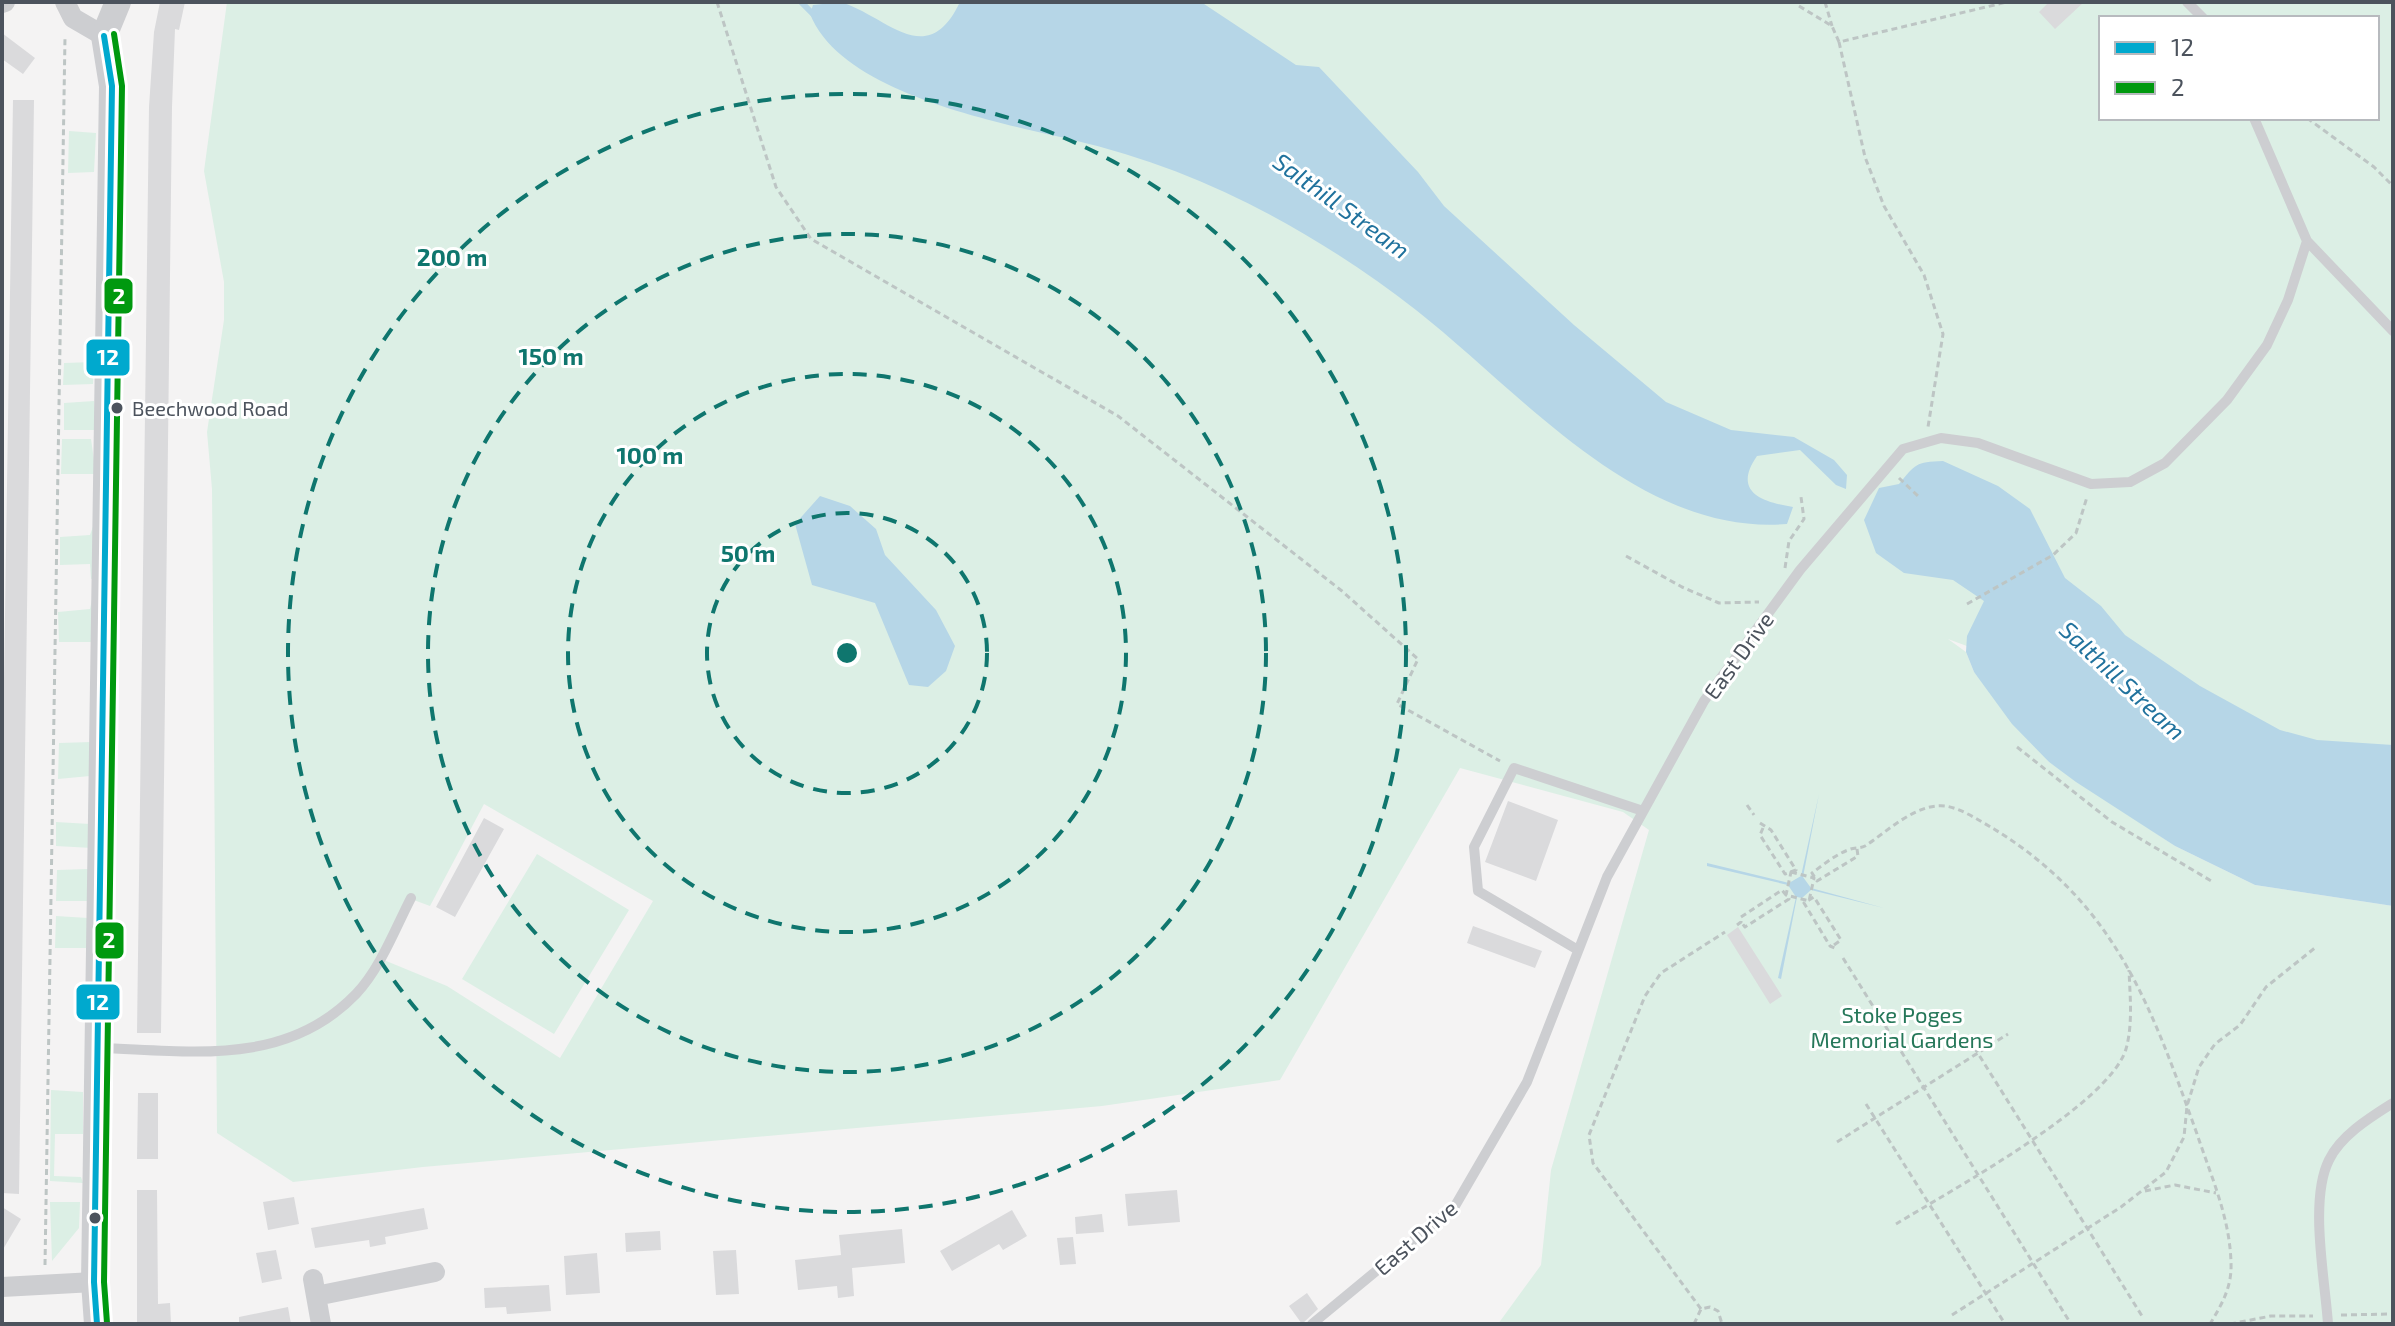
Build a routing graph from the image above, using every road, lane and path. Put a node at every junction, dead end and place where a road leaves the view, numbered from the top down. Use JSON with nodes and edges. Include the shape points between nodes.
{"nodes":[{"id":1,"x":65,"y":2,"type":"edge"},
{"id":2,"x":118,"y":2,"type":"edge"},
{"id":3,"x":717,"y":2,"type":"edge"},
{"id":4,"x":1825,"y":2,"type":"edge"},
{"id":5,"x":2007,"y":2,"type":"edge"},
{"id":6,"x":1799,"y":6,"type":"dead end"},
{"id":7,"x":1832,"y":26,"type":"junction"},
{"id":8,"x":61,"y":27,"type":"dead end"},
{"id":9,"x":104,"y":36,"type":"junction"},
{"id":10,"x":1839,"y":42,"type":"junction"},
{"id":11,"x":2255,"y":120,"type":"edge"},
{"id":12,"x":2310,"y":120,"type":"edge"},
{"id":13,"x":2393,"y":186,"type":"edge"},
{"id":14,"x":2307,"y":241,"type":"junction"},
{"id":15,"x":2393,"y":331,"type":"edge"},
{"id":16,"x":1926,"y":442,"type":"junction"},
{"id":17,"x":1899,"y":477,"type":"dead end"},
{"id":18,"x":2091,"y":484,"type":"junction"},
{"id":19,"x":1801,"y":497,"type":"dead end"},
{"id":20,"x":1919,"y":497,"type":"dead end"},
{"id":21,"x":1626,"y":556,"type":"dead end"},
{"id":22,"x":1784,"y":592,"type":"junction"},
{"id":23,"x":1967,"y":604,"type":"dead end"},
{"id":24,"x":2017,"y":747,"type":"dead end"},
{"id":25,"x":1514,"y":768,"type":"junction"},
{"id":26,"x":1747,"y":805,"type":"dead end"},
{"id":27,"x":1643,"y":811,"type":"junction"},
{"id":28,"x":1754,"y":815,"type":"dead end"},
{"id":29,"x":1857,"y":849,"type":"junction"},
{"id":30,"x":1791,"y":872,"type":"junction"},
{"id":31,"x":1814,"y":878,"type":"junction"},
{"id":32,"x":2213,"y":882,"type":"dead end"},
{"id":33,"x":1786,"y":895,"type":"junction"},
{"id":34,"x":411,"y":898,"type":"dead end"},
{"id":35,"x":1809,"y":901,"type":"junction"},
{"id":36,"x":1725,"y":932,"type":"dead end"},
{"id":37,"x":2316,"y":947,"type":"dead end"},
{"id":38,"x":1578,"y":950,"type":"junction"},
{"id":39,"x":1843,"y":958,"type":"dead end"},
{"id":40,"x":2129,"y":968,"type":"junction"},
{"id":41,"x":2008,"y":1034,"type":"dead end"},
{"id":42,"x":1969,"y":1039,"type":"dead end"},
{"id":43,"x":98,"y":1048,"type":"junction"},
{"id":44,"x":1977,"y":1053,"type":"junction"},
{"id":45,"x":1923,"y":1087,"type":"junction"},
{"id":46,"x":2393,"y":1103,"type":"edge"},
{"id":47,"x":1866,"y":1104,"type":"dead end"},
{"id":48,"x":2187,"y":1106,"type":"junction"},
{"id":49,"x":1875,"y":1118,"type":"junction"},
{"id":50,"x":2031,"y":1138,"type":"junction"},
{"id":51,"x":1837,"y":1142,"type":"dead end"},
{"id":52,"x":1977,"y":1174,"type":"junction"},
{"id":53,"x":2141,"y":1191,"type":"junction"},
{"id":54,"x":2218,"y":1193,"type":"junction"},
{"id":55,"x":1929,"y":1204,"type":"junction"},
{"id":56,"x":1896,"y":1224,"type":"dead end"},
{"id":57,"x":2088,"y":1228,"type":"junction"},
{"id":58,"x":2033,"y":1263,"type":"junction"},
{"id":59,"x":422,"y":1270,"type":"dead end"},
{"id":60,"x":94,"y":1282,"type":"junction"},
{"id":61,"x":44,"y":1284,"type":"junction"},
{"id":62,"x":2,"y":1287,"type":"edge"},
{"id":63,"x":1986,"y":1294,"type":"junction"},
{"id":64,"x":1701,"y":1309,"type":"junction"},
{"id":65,"x":2393,"y":1314,"type":"edge"},
{"id":66,"x":1952,"y":1315,"type":"dead end"},
{"id":67,"x":2142,"y":1316,"type":"dead end"},
{"id":68,"x":2328,"y":1320,"type":"edge"},
{"id":69,"x":97,"y":1324,"type":"edge"},
{"id":70,"x":321,"y":1324,"type":"edge"},
{"id":71,"x":1312,"y":1324,"type":"edge"},
{"id":72,"x":1694,"y":1324,"type":"edge"},
{"id":73,"x":1722,"y":1324,"type":"edge"},
{"id":74,"x":2005,"y":1324,"type":"edge"},
{"id":75,"x":2071,"y":1324,"type":"edge"},
{"id":76,"x":2210,"y":1324,"type":"edge"},
{"id":77,"x":2230,"y":1324,"type":"edge"}],
"edges":[{"from":1,"to":9,"type":"street","via":[[73,18]]},
{"from":2,"to":9,"type":"street"},
{"from":3,"to":25,"type":"path","via":[[776,187],[811,239],[1118,416],[1342,591],[1418,659],[1397,704]]},
{"from":4,"to":7,"type":"path"},
{"from":5,"to":10,"type":"path"},
{"from":6,"to":7,"type":"path"},
{"from":7,"to":10,"type":"path"},
{"from":8,"to":61,"type":"path","via":[[66,40]]},
{"from":9,"to":43,"type":"street","via":[[112,86]]},
{"from":10,"to":16,"type":"path","via":[[1865,157],[1884,206],[1924,275],[1943,334]]},
{"from":11,"to":14,"type":"lane"},
{"from":12,"to":13,"type":"path"},
{"from":14,"to":15,"type":"lane"},
{"from":14,"to":18,"type":"lane","name":"East Drive","via":[[2267,345],[2227,400],[2165,463],[2130,482]]},
{"from":16,"to":18,"type":"lane","name":"East Drive","via":[[1941,438],[1978,443]]},
{"from":16,"to":22,"type":"lane","name":"East Drive","via":[[1903,449]]},
{"from":17,"to":20,"type":"path"},
{"from":18,"to":23,"type":"path","via":[[2076,533],[2053,555]]},
{"from":19,"to":22,"type":"path","via":[[1804,519],[1789,541]]},
{"from":21,"to":22,"type":"path","via":[[1719,603],[1759,602]]},
{"from":22,"to":27,"type":"lane","name":"East Drive","via":[[1704,701]]},
{"from":24,"to":32,"type":"path","via":[[2112,822]]},
{"from":25,"to":27,"type":"lane"},
{"from":25,"to":38,"type":"lane","via":[[1474,847],[1478,891]]},
{"from":26,"to":28,"type":"path"},
{"from":27,"to":38,"type":"lane","name":"East Drive","via":[[1607,877]]},
{"from":29,"to":31,"type":"path","via":[[1850,848],[1812,873]]},
{"from":29,"to":31,"type":"path","via":[[1858,856],[1817,881]]},
{"from":29,"to":40,"type":"path","via":[[1922,809],[1946,806],[1977,819],[2062,879],[2104,928]]},
{"from":30,"to":30,"type":"path","via":[[1796,870],[1771,830],[1761,825],[1760,835],[1785,874]]},
{"from":30,"to":31,"type":"path"},
{"from":30,"to":33,"type":"path"},
{"from":31,"to":35,"type":"path"},
{"from":33,"to":33,"type":"path","via":[[1789,899],[1745,927],[1739,924],[1741,917],[1782,890]]},
{"from":33,"to":35,"type":"path"},
{"from":34,"to":43,"type":"lane","via":[[357,993],[314,1030],[262,1047],[209,1052]]},
{"from":35,"to":35,"type":"path","via":[[1804,903],[1835,947],[1841,940],[1814,897]]},
{"from":36,"to":64,"type":"path","via":[[1661,973],[1645,996],[1589,1135],[1593,1163]]},
{"from":37,"to":48,"type":"path","via":[[2266,987],[2240,1025],[2215,1044],[2199,1067]]},
{"from":38,"to":71,"type":"lane","name":"East Drive","via":[[1527,1082],[1455,1206]]},
{"from":39,"to":45,"type":"path"},
{"from":40,"to":48,"type":"path","via":[[2159,1028]]},
{"from":40,"to":50,"type":"path","via":[[2131,1017],[2125,1052],[2104,1084]]},
{"from":41,"to":44,"type":"path"},
{"from":42,"to":44,"type":"path"},
{"from":43,"to":60,"type":"street"},
{"from":44,"to":45,"type":"path"},
{"from":44,"to":50,"type":"path"},
{"from":45,"to":49,"type":"path"},
{"from":45,"to":52,"type":"path"},
{"from":46,"to":68,"type":"lane","via":[[2345,1139],[2330,1158],[2320,1186]]},
{"from":47,"to":49,"type":"path"},
{"from":48,"to":53,"type":"path","via":[[2184,1137],[2166,1172]]},
{"from":48,"to":54,"type":"path"},
{"from":49,"to":51,"type":"path"},
{"from":49,"to":55,"type":"path"},
{"from":50,"to":52,"type":"path"},
{"from":50,"to":57,"type":"path"},
{"from":52,"to":55,"type":"path"},
{"from":52,"to":58,"type":"path"},
{"from":53,"to":54,"type":"path","via":[[2175,1185]]},
{"from":53,"to":57,"type":"path"},
{"from":54,"to":76,"type":"path","via":[[2229,1228],[2232,1265],[2228,1294]]},
{"from":55,"to":56,"type":"path"},
{"from":55,"to":63,"type":"path"},
{"from":57,"to":58,"type":"path"},
{"from":57,"to":67,"type":"path"},
{"from":58,"to":63,"type":"path"},
{"from":58,"to":75,"type":"path"},
{"from":59,"to":70,"type":"street","via":[[315,1288]]},
{"from":60,"to":61,"type":"street"},
{"from":60,"to":69,"type":"street"},
{"from":61,"to":62,"type":"street"},
{"from":63,"to":66,"type":"path"},
{"from":63,"to":74,"type":"path"},
{"from":64,"to":72,"type":"path"},
{"from":64,"to":73,"type":"path","via":[[1718,1311]]},
{"from":65,"to":68,"type":"path"},
{"from":68,"to":77,"type":"path","via":[[2271,1316]]}]}
